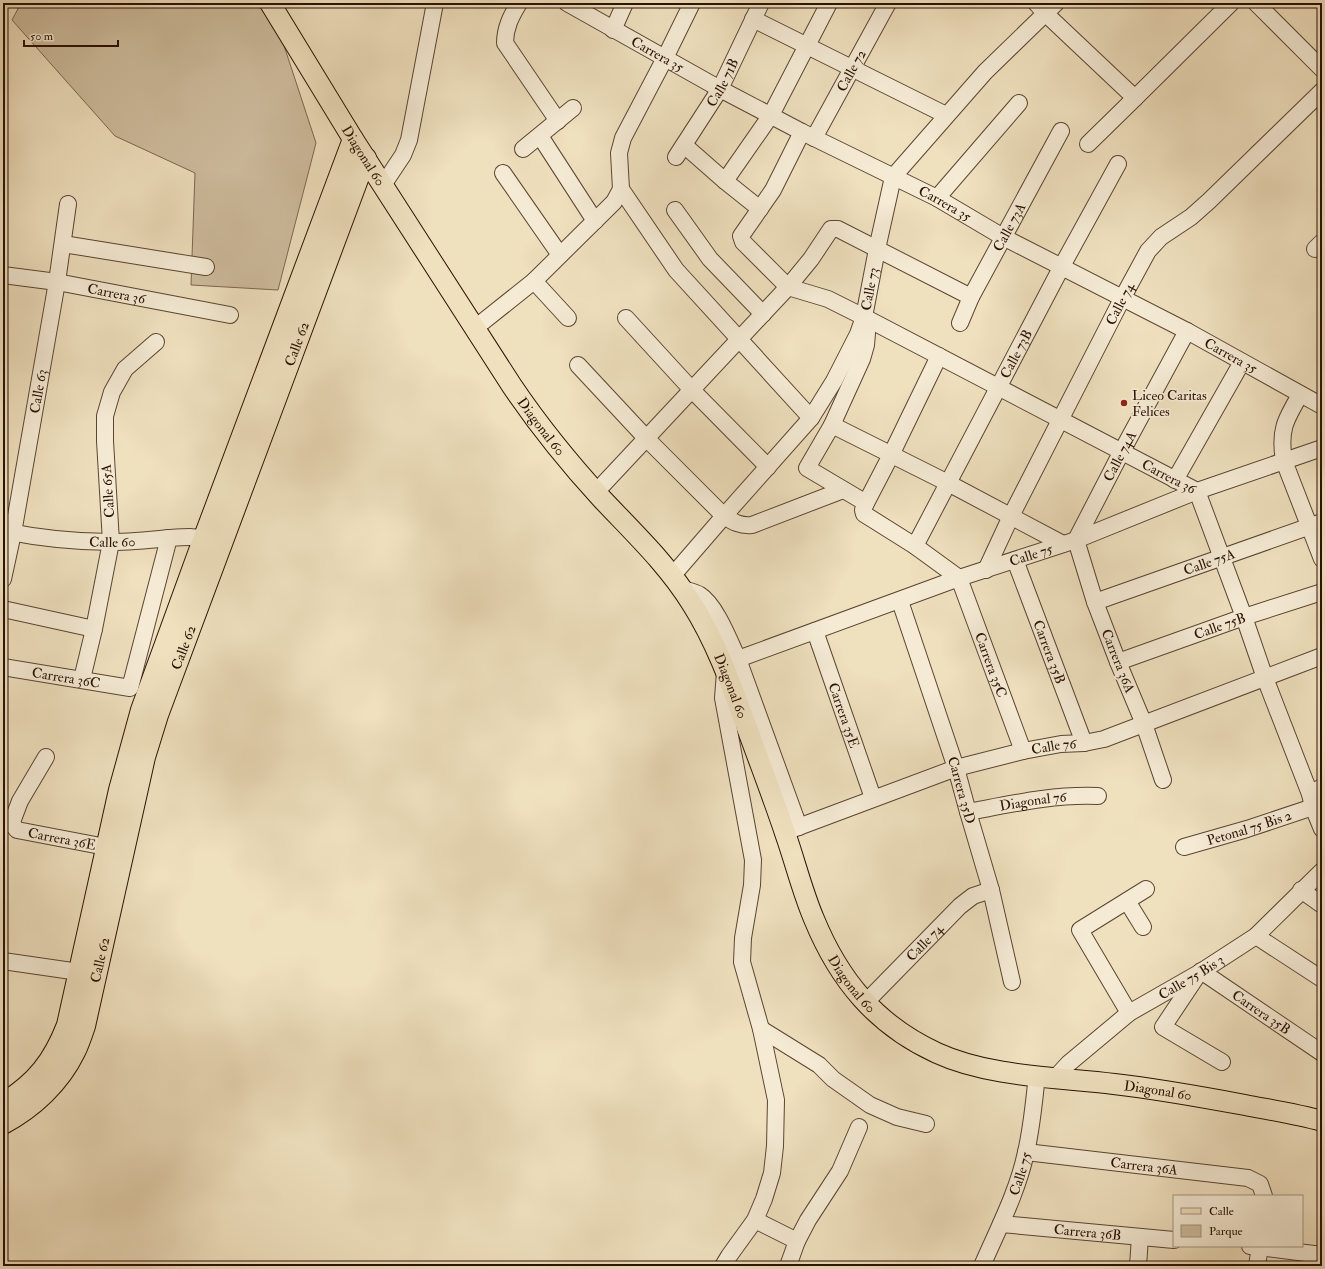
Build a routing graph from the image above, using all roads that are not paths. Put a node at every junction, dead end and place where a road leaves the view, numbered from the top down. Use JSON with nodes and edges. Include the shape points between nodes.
{"nodes":[{"id":1,"x":270,"y":3,"type":"edge"},
{"id":2,"x":435,"y":3,"type":"edge"},
{"id":3,"x":519,"y":3,"type":"edge"},
{"id":4,"x":567,"y":3,"type":"edge"},
{"id":5,"x":625,"y":3,"type":"edge"},
{"id":6,"x":692,"y":3,"type":"edge"},
{"id":7,"x":761,"y":3,"type":"edge"},
{"id":8,"x":829,"y":3,"type":"edge"},
{"id":9,"x":888,"y":3,"type":"edge"},
{"id":10,"x":1231,"y":3,"type":"edge"},
{"id":11,"x":1256,"y":3,"type":"edge"},
{"id":12,"x":1046,"y":7,"type":"edge"},
{"id":13,"x":753,"y":19,"type":"junction"},
{"id":14,"x":613,"y":30,"type":"junction"},
{"id":15,"x":807,"y":46,"type":"junction"},
{"id":16,"x":665,"y":58,"type":"junction"},
{"id":17,"x":852,"y":68,"type":"junction"},
{"id":18,"x":1322,"y":69,"type":"edge"},
{"id":19,"x":720,"y":89,"type":"junction"},
{"id":20,"x":1322,"y":91,"type":"edge"},
{"id":21,"x":1135,"y":98,"type":"junction"},
{"id":22,"x":1019,"y":103,"type":"dead end"},
{"id":23,"x":573,"y":108,"type":"dead end"},
{"id":24,"x":771,"y":115,"type":"junction"},
{"id":25,"x":946,"y":115,"type":"junction"},
{"id":26,"x":558,"y":121,"type":"junction"},
{"id":27,"x":1061,"y":131,"type":"dead end"},
{"id":28,"x":808,"y":135,"type":"junction"},
{"id":29,"x":540,"y":136,"type":"junction"},
{"id":30,"x":353,"y":139,"type":"junction"},
{"id":31,"x":1088,"y":144,"type":"dead end"},
{"id":32,"x":523,"y":149,"type":"dead end"},
{"id":33,"x":366,"y":158,"type":"junction"},
{"id":34,"x":1118,"y":164,"type":"dead end"},
{"id":35,"x":503,"y":173,"type":"dead end"},
{"id":36,"x":893,"y":177,"type":"junction"},
{"id":37,"x":725,"y":181,"type":"junction"},
{"id":38,"x":383,"y":185,"type":"junction"},
{"id":39,"x":621,"y":189,"type":"junction"},
{"id":40,"x":937,"y":198,"type":"junction"},
{"id":41,"x":68,"y":204,"type":"dead end"},
{"id":42,"x":760,"y":209,"type":"junction"},
{"id":43,"x":675,"y":210,"type":"dead end"},
{"id":44,"x":595,"y":221,"type":"junction"},
{"id":45,"x":1003,"y":237,"type":"junction"},
{"id":46,"x":63,"y":244,"type":"junction"},
{"id":47,"x":877,"y":249,"type":"junction"},
{"id":48,"x":560,"y":255,"type":"junction"},
{"id":49,"x":1062,"y":266,"type":"junction"},
{"id":50,"x":206,"y":267,"type":"dead end"},
{"id":51,"x":3,"y":275,"type":"edge"},
{"id":52,"x":534,"y":281,"type":"junction"},
{"id":53,"x":58,"y":282,"type":"junction"},
{"id":54,"x":788,"y":287,"type":"junction"},
{"id":55,"x":971,"y":297,"type":"junction"},
{"id":56,"x":1123,"y":297,"type":"junction"},
{"id":57,"x":763,"y":314,"type":"junction"},
{"id":58,"x":230,"y":315,"type":"dead end"},
{"id":59,"x":864,"y":317,"type":"junction"},
{"id":60,"x":568,"y":318,"type":"dead end"},
{"id":61,"x":626,"y":318,"type":"dead end"},
{"id":62,"x":960,"y":323,"type":"dead end"},
{"id":63,"x":475,"y":328,"type":"junction"},
{"id":64,"x":1187,"y":331,"type":"junction"},
{"id":65,"x":739,"y":340,"type":"junction"},
{"id":66,"x":156,"y":342,"type":"dead end"},
{"id":67,"x":939,"y":356,"type":"junction"},
{"id":68,"x":1242,"y":362,"type":"junction"},
{"id":69,"x":578,"y":365,"type":"dead end"},
{"id":70,"x":997,"y":387,"type":"junction"},
{"id":71,"x":692,"y":390,"type":"junction"},
{"id":72,"x":1300,"y":394,"type":"junction"},
{"id":73,"x":1322,"y":406,"type":"edge"},
{"id":74,"x":811,"y":418,"type":"junction"},
{"id":75,"x":1060,"y":420,"type":"junction"},
{"id":76,"x":832,"y":425,"type":"junction"},
{"id":77,"x":647,"y":439,"type":"junction"},
{"id":78,"x":1322,"y":448,"type":"edge"},
{"id":79,"x":1122,"y":451,"type":"junction"},
{"id":80,"x":892,"y":455,"type":"junction"},
{"id":81,"x":1284,"y":461,"type":"junction"},
{"id":82,"x":768,"y":467,"type":"junction"},
{"id":83,"x":1175,"y":480,"type":"junction"},
{"id":84,"x":948,"y":483,"type":"junction"},
{"id":85,"x":842,"y":490,"type":"junction"},
{"id":86,"x":1197,"y":491,"type":"junction"},
{"id":87,"x":596,"y":492,"type":"junction"},
{"id":88,"x":865,"y":506,"type":"junction"},
{"id":89,"x":724,"y":516,"type":"junction"},
{"id":90,"x":1011,"y":516,"type":"junction"},
{"id":91,"x":1316,"y":524,"type":"edge"},
{"id":92,"x":8,"y":532,"type":"edge"},
{"id":93,"x":169,"y":538,"type":"junction"},
{"id":94,"x":213,"y":539,"type":"junction"},
{"id":95,"x":111,"y":542,"type":"junction"},
{"id":96,"x":1069,"y":542,"type":"junction"},
{"id":97,"x":915,"y":546,"type":"junction"},
{"id":98,"x":1222,"y":558,"type":"junction"},
{"id":99,"x":1322,"y":558,"type":"edge"},
{"id":100,"x":1015,"y":560,"type":"junction"},
{"id":101,"x":986,"y":570,"type":"junction"},
{"id":102,"x":959,"y":578,"type":"junction"},
{"id":103,"x":3,"y":579,"type":"edge"},
{"id":104,"x":678,"y":582,"type":"junction"},
{"id":105,"x":1322,"y":592,"type":"edge"},
{"id":106,"x":900,"y":601,"type":"junction"},
{"id":107,"x":1095,"y":602,"type":"junction"},
{"id":108,"x":3,"y":609,"type":"edge"},
{"id":109,"x":1244,"y":617,"type":"junction"},
{"id":110,"x":94,"y":629,"type":"junction"},
{"id":111,"x":815,"y":631,"type":"junction"},
{"id":112,"x":1322,"y":656,"type":"edge"},
{"id":113,"x":1118,"y":662,"type":"junction"},
{"id":114,"x":732,"y":664,"type":"junction"},
{"id":115,"x":3,"y":667,"type":"edge"},
{"id":116,"x":1265,"y":678,"type":"junction"},
{"id":117,"x":82,"y":679,"type":"junction"},
{"id":118,"x":1144,"y":724,"type":"junction"},
{"id":119,"x":1084,"y":743,"type":"junction"},
{"id":120,"x":1022,"y":751,"type":"junction"},
{"id":121,"x":46,"y":757,"type":"dead end"},
{"id":122,"x":956,"y":768,"type":"junction"},
{"id":123,"x":1163,"y":780,"type":"dead end"},
{"id":124,"x":1098,"y":796,"type":"dead end"},
{"id":125,"x":1315,"y":796,"type":"edge"},
{"id":126,"x":873,"y":798,"type":"junction"},
{"id":127,"x":968,"y":812,"type":"junction"},
{"id":128,"x":792,"y":829,"type":"junction"},
{"id":129,"x":1322,"y":829,"type":"edge"},
{"id":130,"x":106,"y":847,"type":"junction"},
{"id":131,"x":1184,"y":847,"type":"dead end"},
{"id":132,"x":1322,"y":871,"type":"edge"},
{"id":133,"x":1146,"y":889,"type":"dead end"},
{"id":134,"x":991,"y":890,"type":"junction"},
{"id":135,"x":1301,"y":890,"type":"junction"},
{"id":136,"x":1127,"y":901,"type":"junction"},
{"id":137,"x":1322,"y":905,"type":"edge"},
{"id":138,"x":1143,"y":927,"type":"dead end"},
{"id":139,"x":1256,"y":936,"type":"junction"},
{"id":140,"x":3,"y":962,"type":"edge"},
{"id":141,"x":78,"y":972,"type":"junction"},
{"id":142,"x":1200,"y":972,"type":"junction"},
{"id":143,"x":1322,"y":979,"type":"edge"},
{"id":144,"x":1012,"y":982,"type":"dead end"},
{"id":145,"x":865,"y":1003,"type":"junction"},
{"id":146,"x":1129,"y":1013,"type":"junction"},
{"id":147,"x":761,"y":1029,"type":"junction"},
{"id":148,"x":1322,"y":1053,"type":"edge"},
{"id":149,"x":1222,"y":1062,"type":"dead end"},
{"id":150,"x":1047,"y":1076,"type":"junction"},
{"id":151,"x":3,"y":1103,"type":"edge"},
{"id":152,"x":1322,"y":1121,"type":"edge"},
{"id":153,"x":3,"y":1124,"type":"edge"},
{"id":154,"x":926,"y":1124,"type":"dead end"},
{"id":155,"x":859,"y":1127,"type":"dead end"},
{"id":156,"x":1026,"y":1152,"type":"junction"},
{"id":157,"x":1262,"y":1190,"type":"edge"},
{"id":158,"x":755,"y":1220,"type":"junction"},
{"id":159,"x":1001,"y":1224,"type":"junction"},
{"id":160,"x":1140,"y":1237,"type":"junction"},
{"id":161,"x":1173,"y":1240,"type":"edge"},
{"id":162,"x":797,"y":1241,"type":"junction"},
{"id":163,"x":1256,"y":1247,"type":"edge"},
{"id":164,"x":1263,"y":1247,"type":"edge"},
{"id":165,"x":1322,"y":1255,"type":"edge"},
{"id":166,"x":723,"y":1266,"type":"edge"},
{"id":167,"x":788,"y":1266,"type":"edge"},
{"id":168,"x":982,"y":1266,"type":"edge"},
{"id":169,"x":1138,"y":1266,"type":"edge"},
{"id":170,"x":1258,"y":1266,"type":"edge"}],
"edges":[{"from":1,"to":30,"type":"main road","name":"Diagonal 60"},
{"from":2,"to":38,"type":"street","via":[[409,140],[403,155]]},
{"from":3,"to":26,"type":"street","via":[[505,32],[505,43]]},
{"from":4,"to":14,"type":"street","name":"Carrera 35"},
{"from":5,"to":14,"type":"street"},
{"from":6,"to":16,"type":"street"},
{"from":7,"to":13,"type":"street","name":"Calle 71B"},
{"from":8,"to":15,"type":"street"},
{"from":9,"to":17,"type":"street","name":"Calle 72"},
{"from":10,"to":21,"type":"street"},
{"from":11,"to":18,"type":"street"},
{"from":12,"to":21,"type":"street"},
{"from":12,"to":25,"type":"street","name":"Calle 73"},
{"from":13,"to":15,"type":"street"},
{"from":13,"to":19,"type":"street","name":"Calle 71B"},
{"from":14,"to":16,"type":"street","name":"Carrera 35"},
{"from":15,"to":17,"type":"street"},
{"from":15,"to":24,"type":"street"},
{"from":16,"to":19,"type":"street","name":"Carrera 35"},
{"from":16,"to":39,"type":"street","via":[[623,138],[619,153]]},
{"from":17,"to":25,"type":"street"},
{"from":17,"to":28,"type":"street","name":"Calle 72"},
{"from":19,"to":24,"type":"street","name":"Carrera 35"},
{"from":19,"to":37,"type":"street","name":"Calle 71B","via":[[680,151]]},
{"from":20,"to":56,"type":"street","name":"Calle 74","via":[[1209,201],[1161,237],[1148,251]]},
{"from":21,"to":31,"type":"street"},
{"from":22,"to":40,"type":"street"},
{"from":23,"to":26,"type":"street"},
{"from":24,"to":28,"type":"street","name":"Carrera 35"},
{"from":24,"to":37,"type":"street"},
{"from":25,"to":36,"type":"street","name":"Calle 73"},
{"from":26,"to":29,"type":"street"},
{"from":27,"to":45,"type":"street","name":"Calle 73A"},
{"from":28,"to":36,"type":"street","name":"Carrera 35"},
{"from":28,"to":42,"type":"street","name":"Calle 72"},
{"from":29,"to":32,"type":"street"},
{"from":29,"to":44,"type":"street"},
{"from":30,"to":33,"type":"main road","name":"Diagonal 60"},
{"from":30,"to":94,"type":"main road","name":"Calle 62"},
{"from":33,"to":38,"type":"main road","name":"Diagonal 60"},
{"from":33,"to":94,"type":"main road","name":"Calle 62"},
{"from":34,"to":49,"type":"street","name":"Calle 73B"},
{"from":35,"to":48,"type":"street"},
{"from":36,"to":40,"type":"street","name":"Carrera 35"},
{"from":36,"to":47,"type":"street","name":"Calle 73"},
{"from":37,"to":42,"type":"street"},
{"from":38,"to":63,"type":"main road","name":"Diagonal 60"},
{"from":39,"to":44,"type":"street","via":[[614,202]]},
{"from":39,"to":65,"type":"street","via":[[676,270]]},
{"from":40,"to":45,"type":"street","name":"Carrera 35"},
{"from":41,"to":46,"type":"street","name":"Calle 63"},
{"from":42,"to":54,"type":"street","name":"Calle 72","via":[[741,236],[743,242]]},
{"from":43,"to":57,"type":"street","via":[[710,259]]},
{"from":44,"to":48,"type":"street"},
{"from":45,"to":49,"type":"street","name":"Carrera 35"},
{"from":45,"to":55,"type":"street","name":"Calle 73A"},
{"from":46,"to":50,"type":"street"},
{"from":46,"to":53,"type":"street","name":"Calle 63"},
{"from":47,"to":54,"type":"street","via":[[838,229],[831,229]]},
{"from":47,"to":55,"type":"street"},
{"from":47,"to":59,"type":"street","name":"Calle 73"},
{"from":48,"to":52,"type":"street"},
{"from":49,"to":56,"type":"street","name":"Carrera 35"},
{"from":49,"to":70,"type":"street","name":"Calle 73B"},
{"from":51,"to":53,"type":"street","name":"Carrera 36"},
{"from":52,"to":60,"type":"street"},
{"from":52,"to":63,"type":"street"},
{"from":53,"to":58,"type":"street","name":"Carrera 36"},
{"from":53,"to":92,"type":"street","name":"Calle 63"},
{"from":54,"to":57,"type":"street"},
{"from":54,"to":59,"type":"street","name":"Carrera 36","via":[[828,299]]},
{"from":55,"to":62,"type":"street","name":"Calle 73A"},
{"from":56,"to":64,"type":"street","name":"Carrera 35"},
{"from":56,"to":75,"type":"street","name":"Calle 74"},
{"from":57,"to":65,"type":"street"},
{"from":59,"to":67,"type":"street","name":"Carrera 36"},
{"from":59,"to":74,"type":"street","name":"Calle 73","via":[[837,376]]},
{"from":59,"to":76,"type":"street","via":[[866,339],[862,359]]},
{"from":61,"to":71,"type":"street"},
{"from":63,"to":87,"type":"main road","name":"Diagonal 60","via":[[530,414]]},
{"from":64,"to":68,"type":"street","name":"Carrera 35"},
{"from":64,"to":79,"type":"street","name":"Calle 74A"},
{"from":65,"to":71,"type":"street"},
{"from":65,"to":74,"type":"street"},
{"from":66,"to":95,"type":"street","name":"Calle 65A","via":[[126,369],[112,392],[105,416]]},
{"from":67,"to":70,"type":"street","name":"Carrera 36"},
{"from":67,"to":80,"type":"street"},
{"from":68,"to":72,"type":"street","name":"Carrera 35"},
{"from":68,"to":83,"type":"street"},
{"from":69,"to":77,"type":"street"},
{"from":70,"to":75,"type":"street","name":"Carrera 36"},
{"from":70,"to":84,"type":"street","name":"Calle 73B"},
{"from":71,"to":77,"type":"street"},
{"from":71,"to":82,"type":"street"},
{"from":72,"to":73,"type":"street","name":"Carrera 35"},
{"from":72,"to":81,"type":"street","via":[[1283,428],[1281,445]]},
{"from":74,"to":82,"type":"street","name":"Calle 73"},
{"from":75,"to":79,"type":"street","name":"Carrera 36"},
{"from":75,"to":90,"type":"street","name":"Calle 74"},
{"from":76,"to":80,"type":"street"},
{"from":76,"to":85,"type":"street","via":[[807,468]]},
{"from":77,"to":87,"type":"street"},
{"from":77,"to":89,"type":"street"},
{"from":78,"to":81,"type":"street","name":"Calle 75"},
{"from":79,"to":83,"type":"street","name":"Carrera 36"},
{"from":79,"to":96,"type":"street","name":"Calle 74A"},
{"from":80,"to":84,"type":"street"},
{"from":80,"to":88,"type":"street"},
{"from":81,"to":86,"type":"street","name":"Calle 75"},
{"from":81,"to":91,"type":"street"},
{"from":82,"to":89,"type":"street","name":"Calle 73"},
{"from":83,"to":86,"type":"street","name":"Carrera 36"},
{"from":84,"to":90,"type":"street"},
{"from":84,"to":97,"type":"street","name":"Calle 73B"},
{"from":85,"to":88,"type":"street"},
{"from":85,"to":89,"type":"street","via":[[752,524],[743,525]]},
{"from":86,"to":96,"type":"street","name":"Calle 75"},
{"from":86,"to":98,"type":"street","name":"Carrera 36"},
{"from":87,"to":104,"type":"main road","name":"Diagonal 60"},
{"from":88,"to":97,"type":"street","via":[[864,514],[870,519]]},
{"from":89,"to":104,"type":"street","name":"Calle 73"},
{"from":90,"to":96,"type":"street"},
{"from":90,"to":101,"type":"street","name":"Calle 74"},
{"from":91,"to":98,"type":"street","name":"Calle 75A"},
{"from":91,"to":99,"type":"street"},
{"from":92,"to":95,"type":"street","name":"Calle 60","via":[[55,539]]},
{"from":92,"to":103,"type":"street","name":"Calle 63"},
{"from":93,"to":94,"type":"street","name":"Calle 60","via":[[186,536]]},
{"from":93,"to":95,"type":"street","name":"Calle 60"},
{"from":93,"to":117,"type":"street","name":"Carrera 36C","via":[[130,688]]},
{"from":94,"to":130,"type":"main road","name":"Calle 62","via":[[141,710]]},
{"from":94,"to":153,"type":"main road","name":"Calle 62","via":[[145,757],[85,1026],[75,1052],[47,1092]]},
{"from":95,"to":110,"type":"street","name":"Calle 65A"},
{"from":96,"to":100,"type":"street","name":"Calle 75"},
{"from":96,"to":107,"type":"street","name":"Carrera 36A"},
{"from":97,"to":102,"type":"street"},
{"from":98,"to":107,"type":"street","name":"Calle 75A"},
{"from":98,"to":109,"type":"street","name":"Carrera 36"},
{"from":100,"to":101,"type":"street","name":"Calle 75"},
{"from":100,"to":119,"type":"street","name":"Carrera 35B"},
{"from":101,"to":102,"type":"street","name":"Calle 75"},
{"from":102,"to":106,"type":"street","name":"Calle 75"},
{"from":102,"to":120,"type":"street","name":"Carrera 35C"},
{"from":104,"to":114,"type":"main road","name":"Diagonal 60"},
{"from":105,"to":109,"type":"street","name":"Calle 75B"},
{"from":106,"to":111,"type":"street","name":"Calle 75"},
{"from":106,"to":122,"type":"street","name":"Carrera 35D"},
{"from":107,"to":113,"type":"street","name":"Carrera 36A"},
{"from":108,"to":110,"type":"street"},
{"from":109,"to":113,"type":"street","name":"Calle 75B"},
{"from":109,"to":116,"type":"street","name":"Carrera 36"},
{"from":110,"to":117,"type":"street","name":"Calle 65A"},
{"from":111,"to":114,"type":"street","name":"Calle 75"},
{"from":111,"to":126,"type":"street","name":"Carrera 35E"},
{"from":112,"to":116,"type":"street","name":"Calle 76"},
{"from":113,"to":118,"type":"street","name":"Carrera 36A"},
{"from":114,"to":128,"type":"main road","name":"Diagonal 60"},
{"from":114,"to":147,"type":"street","via":[[723,698],[753,860],[742,962]]},
{"from":115,"to":117,"type":"street","name":"Carrera 36C"},
{"from":116,"to":118,"type":"street","name":"Calle 76"},
{"from":116,"to":125,"type":"street","name":"Carrera 36"},
{"from":118,"to":119,"type":"street","name":"Calle 76","via":[[1104,739]]},
{"from":118,"to":123,"type":"street","name":"Carrera 36A"},
{"from":119,"to":120,"type":"street","name":"Calle 76"},
{"from":120,"to":122,"type":"street","name":"Calle 76"},
{"from":121,"to":130,"type":"street","name":"Carrera 36E","via":[[20,801],[12,822],[13,826],[17,830]]},
{"from":122,"to":126,"type":"street","name":"Calle 76"},
{"from":122,"to":127,"type":"street","name":"Carrera 35D"},
{"from":124,"to":127,"type":"street","name":"Diagonal 76","via":[[1077,795],[1032,800]]},
{"from":125,"to":129,"type":"street","name":"Carrera 36"},
{"from":125,"to":131,"type":"street","name":"Petonal 75 Bis 2","via":[[1226,835]]},
{"from":126,"to":128,"type":"street","name":"Calle 76"},
{"from":127,"to":134,"type":"street","name":"Carrera 35D"},
{"from":128,"to":145,"type":"main road","name":"Diagonal 60","via":[[813,916],[823,940],[846,980]]},
{"from":130,"to":141,"type":"main road","name":"Calle 62"},
{"from":132,"to":135,"type":"street","name":"Calle 75 Bis 3"},
{"from":133,"to":136,"type":"street"},
{"from":134,"to":144,"type":"street","name":"Carrera 35D"},
{"from":134,"to":145,"type":"street","name":"Calle 74","via":[[973,896],[960,906]]},
{"from":135,"to":137,"type":"street"},
{"from":135,"to":139,"type":"street","name":"Calle 75 Bis 3"},
{"from":136,"to":138,"type":"street"},
{"from":136,"to":146,"type":"street","via":[[1080,930]]},
{"from":139,"to":142,"type":"street","name":"Calle 75 Bis 3"},
{"from":139,"to":143,"type":"street"},
{"from":140,"to":141,"type":"street"},
{"from":141,"to":151,"type":"main road","name":"Calle 62","via":[[67,1025],[60,1044],[36,1078]]},
{"from":142,"to":146,"type":"street","name":"Calle 75 Bis 3"},
{"from":142,"to":148,"type":"street","name":"Carrera 35B"},
{"from":142,"to":149,"type":"street","via":[[1163,1027]]},
{"from":145,"to":150,"type":"main road","name":"Diagonal 60","via":[[885,1022],[938,1053],[999,1071]]},
{"from":146,"to":150,"type":"street","name":"Calle 75 Bis 3","via":[[1068,1064]]},
{"from":147,"to":154,"type":"street","via":[[819,1064],[833,1080],[870,1105],[896,1116]]},
{"from":147,"to":158,"type":"street","via":[[776,1100],[775,1146],[772,1173]]},
{"from":150,"to":152,"type":"main road","name":"Diagonal 60","via":[[1167,1091]]},
{"from":150,"to":156,"type":"street","name":"Calle 75"},
{"from":155,"to":162,"type":"street","via":[[840,1171]]},
{"from":156,"to":157,"type":"street","name":"Carrera 36A","via":[[1248,1178]]},
{"from":156,"to":159,"type":"street","name":"Calle 75","via":[[1016,1187]]},
{"from":158,"to":162,"type":"street"},
{"from":158,"to":166,"type":"street"},
{"from":159,"to":160,"type":"street","name":"Carrera 36B"},
{"from":159,"to":168,"type":"street","name":"Calle 75"},
{"from":160,"to":161,"type":"street","name":"Carrera 36B"},
{"from":160,"to":169,"type":"street"},
{"from":162,"to":167,"type":"street"},
{"from":163,"to":170,"type":"street"},
{"from":164,"to":165,"type":"street"}]}
